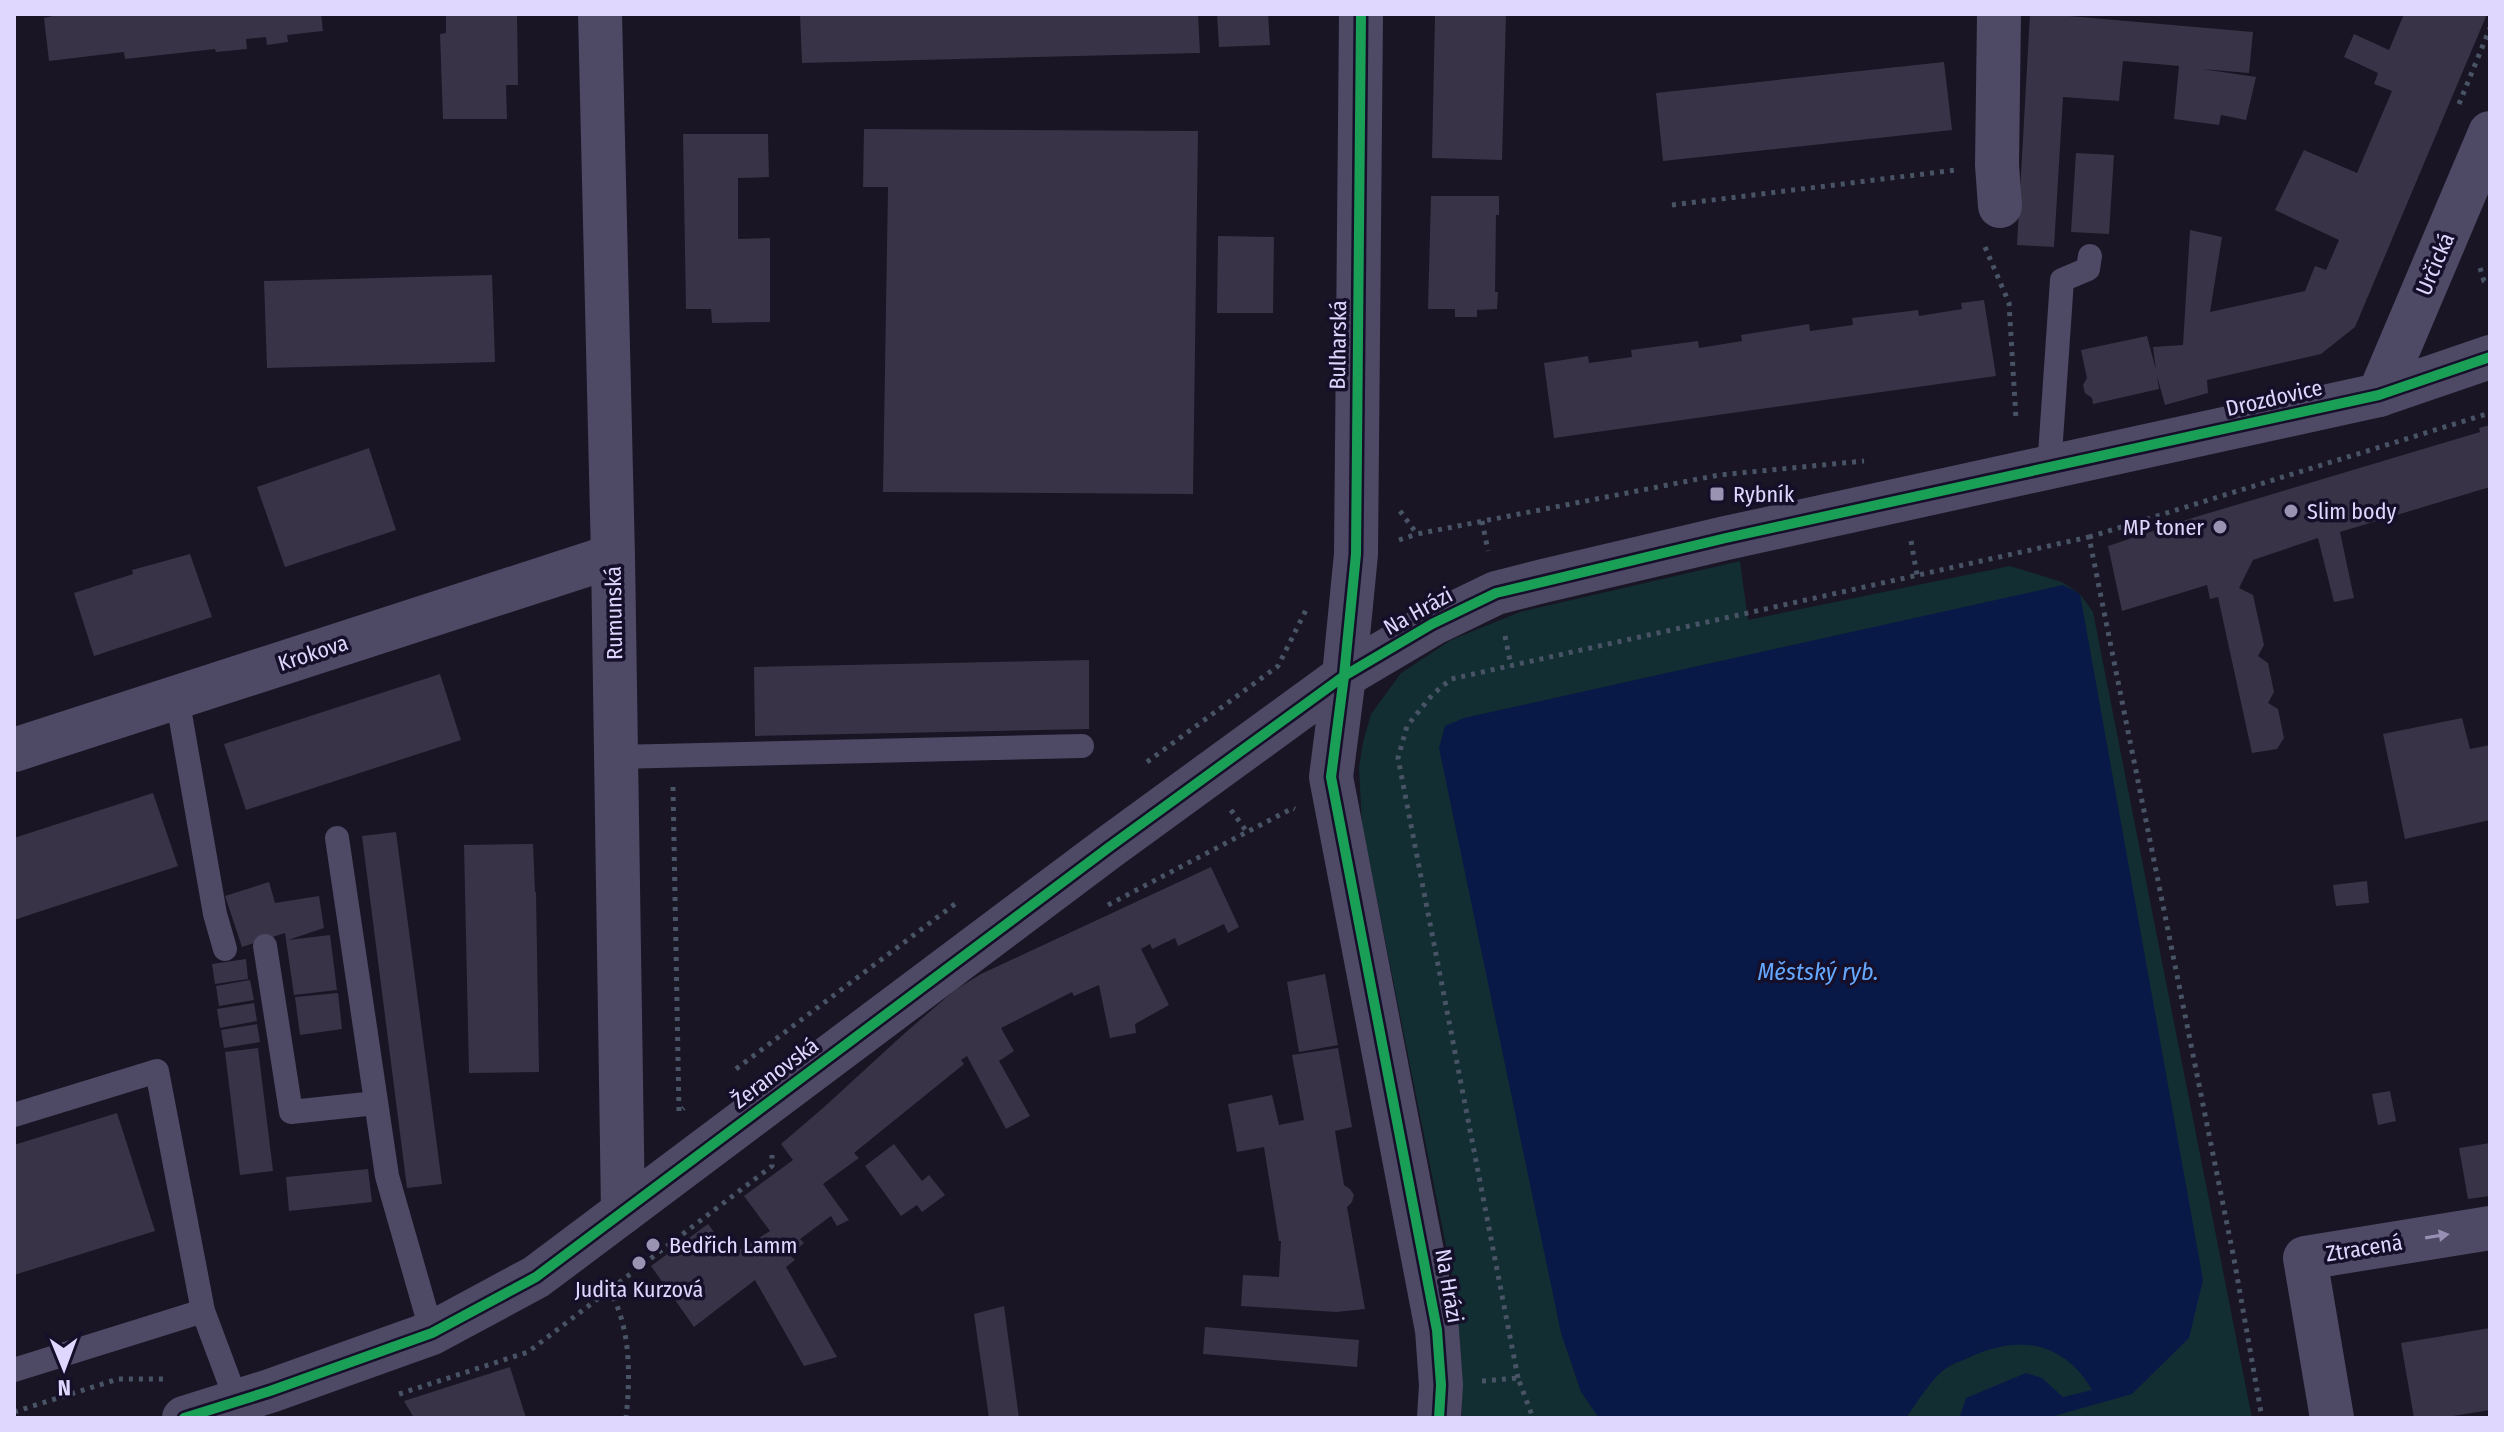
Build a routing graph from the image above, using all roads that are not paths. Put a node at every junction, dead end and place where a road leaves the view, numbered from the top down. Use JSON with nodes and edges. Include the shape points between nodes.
{"nodes":[{"id":1,"x":600,"y":14,"type":"edge"},
{"id":2,"x":1361,"y":14,"type":"edge"},
{"id":3,"x":1999,"y":14,"type":"edge"},
{"id":4,"x":2472,"y":124,"type":"edge"},
{"id":5,"x":1999,"y":185,"type":"road end"},
{"id":6,"x":2090,"y":256,"type":"dead end"},
{"id":7,"x":2490,"y":357,"type":"edge"},
{"id":8,"x":2379,"y":395,"type":"junction"},
{"id":9,"x":2056,"y":467,"type":"junction"},
{"id":10,"x":613,"y":556,"type":"junction"},
{"id":11,"x":1344,"y":676,"type":"junction"},
{"id":12,"x":177,"y":697,"type":"junction"},
{"id":13,"x":1082,"y":746,"type":"dead end"},
{"id":14,"x":14,"y":750,"type":"edge"},
{"id":15,"x":616,"y":757,"type":"junction"},
{"id":16,"x":337,"y":838,"type":"dead end"},
{"id":17,"x":265,"y":946,"type":"dead end"},
{"id":18,"x":225,"y":949,"type":"dead end"},
{"id":19,"x":376,"y":1103,"type":"junction"},
{"id":20,"x":14,"y":1115,"type":"edge"},
{"id":21,"x":623,"y":1212,"type":"junction"},
{"id":22,"x":2490,"y":1228,"type":"edge"},
{"id":23,"x":203,"y":1311,"type":"junction"},
{"id":24,"x":432,"y":1333,"type":"junction"},
{"id":25,"x":14,"y":1370,"type":"edge"},
{"id":26,"x":230,"y":1383,"type":"junction"},
{"id":27,"x":184,"y":1418,"type":"edge"},
{"id":28,"x":1439,"y":1418,"type":"edge"},
{"id":29,"x":2332,"y":1418,"type":"edge"}],
"edges":[{"from":1,"to":10,"type":"street","name":"Rumunská"},
{"from":2,"to":11,"type":"street","name":"Bulharská","via":[[1356,554]]},
{"from":3,"to":5,"type":"street"},
{"from":4,"to":8,"type":"street","name":"Určická"},
{"from":6,"to":9,"type":"lane","via":[[2088,269],[2062,280]]},
{"from":7,"to":8,"type":"street","name":"Drozdovice"},
{"from":8,"to":9,"type":"street","name":"Drozdovice"},
{"from":9,"to":11,"type":"street","name":"Na Hrázi","via":[[1496,593]]},
{"from":10,"to":12,"type":"street","name":"Krokova"},
{"from":10,"to":15,"type":"street","name":"Rumunská"},
{"from":11,"to":21,"type":"street","name":"Žeranovská"},
{"from":11,"to":28,"type":"street","name":"Na Hrázi","via":[[1331,777],[1437,1330]]},
{"from":12,"to":14,"type":"street","name":"Krokova"},
{"from":12,"to":18,"type":"lane"},
{"from":13,"to":15,"type":"lane"},
{"from":15,"to":21,"type":"street","name":"Rumunská"},
{"from":16,"to":19,"type":"lane"},
{"from":17,"to":19,"type":"lane","via":[[291,1112]]},
{"from":19,"to":24,"type":"lane","via":[[387,1176]]},
{"from":20,"to":23,"type":"lane","via":[[157,1071]]},
{"from":21,"to":24,"type":"street","name":"Žeranovská","via":[[536,1277]]},
{"from":29,"to":22,"type":"street","name":"Ztracená","one_way":true,"via":[[2305,1258]]},
{"from":23,"to":25,"type":"lane"},
{"from":23,"to":26,"type":"lane"},
{"from":24,"to":26,"type":"street","name":"Žeranovská"},
{"from":26,"to":27,"type":"street","name":"Žeranovská"}]}
